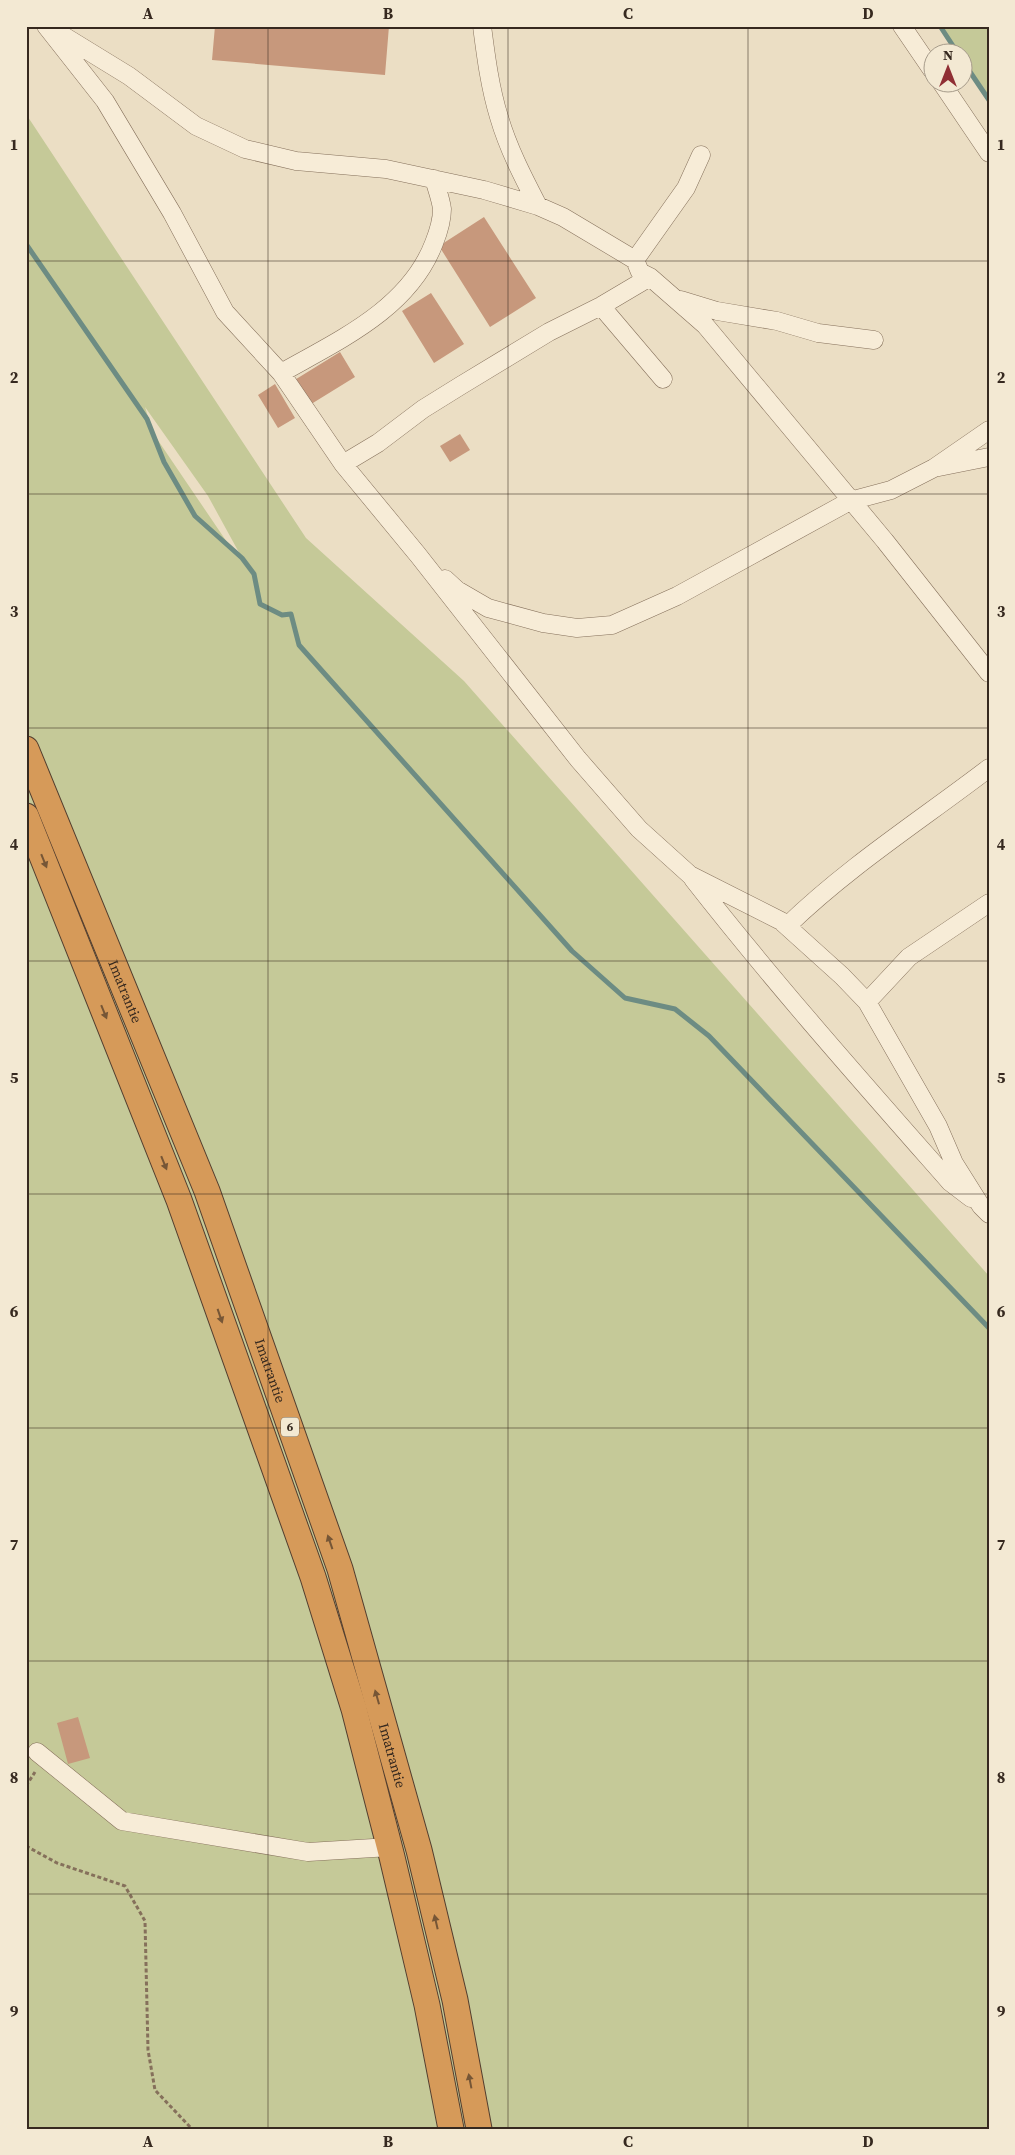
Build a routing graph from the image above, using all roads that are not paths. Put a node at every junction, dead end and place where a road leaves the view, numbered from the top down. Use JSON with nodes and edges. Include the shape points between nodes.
{"nodes":[{"id":1,"x":47,"y":26,"type":"edge"},
{"id":2,"x":482,"y":26,"type":"edge"},
{"id":3,"x":902,"y":26,"type":"edge"},
{"id":4,"x":922,"y":55,"type":"edge"},
{"id":5,"x":948,"y":92,"type":"edge"},
{"id":6,"x":989,"y":153,"type":"edge"},
{"id":7,"x":701,"y":155,"type":"dead end"},
{"id":8,"x":434,"y":179,"type":"junction"},
{"id":9,"x":538,"y":206,"type":"junction"},
{"id":10,"x":635,"y":260,"type":"junction"},
{"id":11,"x":650,"y":278,"type":"junction"},
{"id":12,"x":676,"y":299,"type":"junction"},
{"id":13,"x":601,"y":306,"type":"junction"},
{"id":14,"x":874,"y":340,"type":"dead end"},
{"id":15,"x":281,"y":373,"type":"junction"},
{"id":16,"x":663,"y":379,"type":"dead end"},
{"id":17,"x":989,"y":430,"type":"edge"},
{"id":18,"x":989,"y":457,"type":"edge"},
{"id":19,"x":343,"y":464,"type":"junction"},
{"id":20,"x":934,"y":468,"type":"junction"},
{"id":21,"x":850,"y":501,"type":"junction"},
{"id":22,"x":418,"y":555,"type":"junction"},
{"id":23,"x":989,"y":672,"type":"edge"},
{"id":24,"x":26,"y":749,"type":"edge"},
{"id":25,"x":989,"y":768,"type":"edge"},
{"id":26,"x":26,"y":816,"type":"edge"},
{"id":27,"x":690,"y":875,"type":"junction"},
{"id":28,"x":989,"y":903,"type":"edge"},
{"id":29,"x":787,"y":926,"type":"junction"},
{"id":30,"x":867,"y":1002,"type":"junction"},
{"id":31,"x":985,"y":1210,"type":"edge"},
{"id":32,"x":37,"y":1752,"type":"dead end"},
{"id":33,"x":390,"y":1847,"type":"junction"},
{"id":34,"x":450,"y":2129,"type":"edge"},
{"id":35,"x":479,"y":2129,"type":"edge"}],
"edges":[{"from":1,"to":8,"type":"lane","via":[[129,76],[196,126],[245,149],[296,161],[386,169]]},
{"from":1,"to":15,"type":"lane","via":[[105,101],[172,213],[225,312]]},
{"from":2,"to":9,"type":"lane","via":[[499,118]]},
{"from":3,"to":4,"type":"lane"},
{"from":5,"to":6,"type":"lane"},
{"from":7,"to":10,"type":"lane","via":[[686,188]]},
{"from":8,"to":9,"type":"lane"},
{"from":8,"to":15,"type":"lane","via":[[442,209],[438,233],[427,262],[406,289],[385,310]]},
{"from":9,"to":10,"type":"lane","via":[[563,217]]},
{"from":10,"to":11,"type":"lane","via":[[640,272]]},
{"from":11,"to":12,"type":"lane"},
{"from":11,"to":13,"type":"lane"},
{"from":12,"to":14,"type":"lane","via":[[818,333]]},
{"from":12,"to":21,"type":"lane","via":[[705,326]]},
{"from":13,"to":16,"type":"lane"},
{"from":13,"to":19,"type":"lane","via":[[549,332],[460,386]]},
{"from":15,"to":19,"type":"lane"},
{"from":17,"to":20,"type":"lane"},
{"from":18,"to":20,"type":"lane"},
{"from":19,"to":22,"type":"lane"},
{"from":20,"to":21,"type":"lane","via":[[891,490]]},
{"from":21,"to":22,"type":"lane","via":[[677,596],[612,625],[577,628],[543,624],[488,608],[457,590]]},
{"from":21,"to":23,"type":"lane"},
{"from":22,"to":27,"type":"lane","via":[[578,760],[639,829]]},
{"from":35,"to":24,"type":"highway","name":"Imatrantie","number":"6","one_way":true,"via":[[455,2000],[420,1850],[340,1570],[207,1191]]},
{"from":25,"to":29,"type":"lane","via":[[856,865]]},
{"from":26,"to":33,"type":"highway","name":"Imatrantie","number":"6","one_way":true,"via":[[179,1200],[312,1577],[354,1709]]},
{"from":27,"to":29,"type":"lane"},
{"from":27,"to":31,"type":"lane","via":[[738,937],[950,1182]]},
{"from":28,"to":30,"type":"lane","via":[[909,957]]},
{"from":29,"to":30,"type":"lane"},
{"from":30,"to":31,"type":"lane","via":[[938,1126],[954,1163]]},
{"from":32,"to":33,"type":"lane","via":[[122,1821],[308,1852]]},
{"from":33,"to":34,"type":"highway","name":"Imatrantie","number":"6","via":[[427,2005]]}]}
